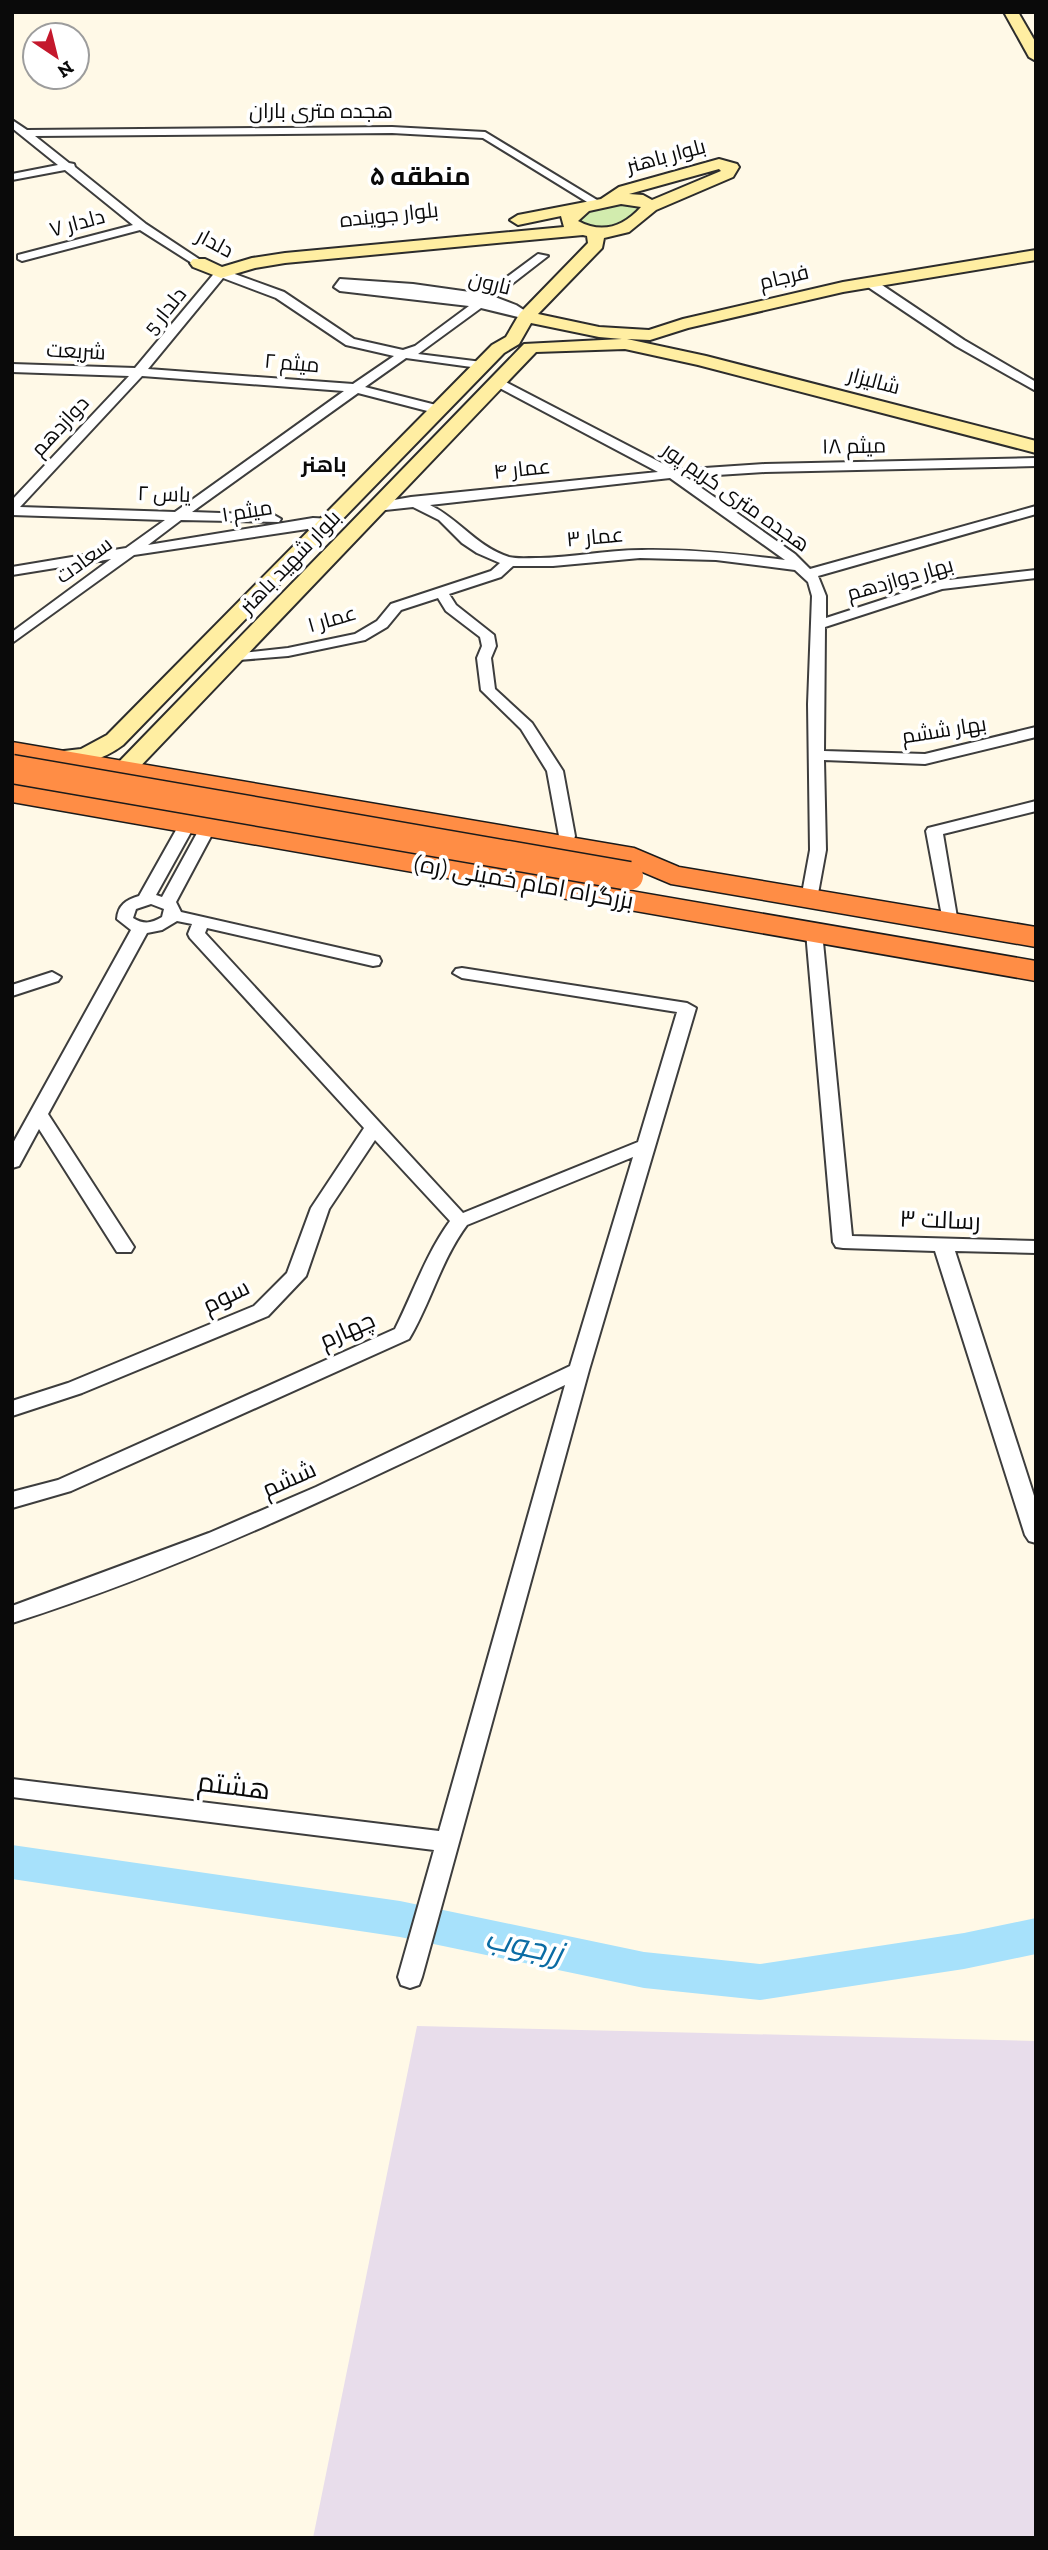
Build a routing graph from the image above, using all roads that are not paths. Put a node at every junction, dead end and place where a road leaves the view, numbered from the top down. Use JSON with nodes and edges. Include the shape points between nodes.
{"nodes":[{"id":1,"x":1011,"y":12,"type":"edge"},
{"id":2,"x":1036,"y":57,"type":"edge"},
{"id":3,"x":12,"y":123,"type":"edge"},
{"id":4,"x":25,"y":133,"type":"junction"},
{"id":5,"x":69,"y":166,"type":"junction"},
{"id":6,"x":12,"y":177,"type":"edge"},
{"id":7,"x":596,"y":204,"type":"junction"},
{"id":8,"x":650,"y":207,"type":"junction"},
{"id":9,"x":142,"y":226,"type":"junction"},
{"id":10,"x":632,"y":227,"type":"junction"},
{"id":11,"x":589,"y":231,"type":"junction"},
{"id":12,"x":1036,"y":255,"type":"edge"},
{"id":13,"x":22,"y":257,"type":"dead end"},
{"id":14,"x":199,"y":263,"type":"junction"},
{"id":15,"x":220,"y":273,"type":"junction"},
{"id":16,"x":869,"y":282,"type":"junction"},
{"id":17,"x":475,"y":299,"type":"junction"},
{"id":18,"x":526,"y":317,"type":"junction"},
{"id":19,"x":533,"y":338,"type":"junction"},
{"id":20,"x":642,"y":341,"type":"junction"},
{"id":21,"x":404,"y":354,"type":"junction"},
{"id":22,"x":12,"y":368,"type":"edge"},
{"id":23,"x":477,"y":371,"type":"junction"},
{"id":24,"x":138,"y":373,"type":"junction"},
{"id":25,"x":496,"y":381,"type":"junction"},
{"id":26,"x":1036,"y":387,"type":"edge"},
{"id":27,"x":355,"y":388,"type":"junction"},
{"id":28,"x":439,"y":410,"type":"junction"},
{"id":29,"x":1036,"y":447,"type":"edge"},
{"id":30,"x":1036,"y":462,"type":"edge"},
{"id":31,"x":673,"y":474,"type":"junction"},
{"id":32,"x":411,"y":501,"type":"junction"},
{"id":33,"x":376,"y":507,"type":"junction"},
{"id":34,"x":12,"y":509,"type":"edge"},
{"id":35,"x":1036,"y":510,"type":"edge"},
{"id":36,"x":180,"y":516,"type":"junction"},
{"id":37,"x":321,"y":522,"type":"junction"},
{"id":38,"x":132,"y":551,"type":"junction"},
{"id":39,"x":509,"y":562,"type":"junction"},
{"id":40,"x":804,"y":570,"type":"junction"},
{"id":41,"x":12,"y":571,"type":"edge"},
{"id":42,"x":1036,"y":574,"type":"edge"},
{"id":43,"x":441,"y":592,"type":"junction"},
{"id":44,"x":247,"y":606,"type":"junction"},
{"id":45,"x":275,"y":612,"type":"junction"},
{"id":46,"x":818,"y":625,"type":"junction"},
{"id":47,"x":12,"y":639,"type":"edge"},
{"id":48,"x":203,"y":650,"type":"junction"},
{"id":49,"x":232,"y":658,"type":"junction"},
{"id":50,"x":1036,"y":732,"type":"edge"},
{"id":51,"x":12,"y":751,"type":"edge"},
{"id":52,"x":816,"y":755,"type":"junction"},
{"id":53,"x":54,"y":758,"type":"junction"},
{"id":54,"x":12,"y":769,"type":"edge"},
{"id":55,"x":118,"y":775,"type":"junction"},
{"id":56,"x":12,"y":793,"type":"edge"},
{"id":57,"x":49,"y":799,"type":"junction"},
{"id":58,"x":1036,"y":806,"type":"edge"},
{"id":59,"x":126,"y":813,"type":"junction"},
{"id":60,"x":198,"y":825,"type":"junction"},
{"id":61,"x":565,"y":845,"type":"junction"},
{"id":62,"x":671,"y":875,"type":"junction"},
{"id":63,"x":809,"y":899,"type":"junction"},
{"id":64,"x":145,"y":900,"type":"junction"},
{"id":65,"x":170,"y":909,"type":"junction"},
{"id":66,"x":202,"y":920,"type":"junction"},
{"id":67,"x":950,"y":923,"type":"junction"},
{"id":68,"x":141,"y":928,"type":"junction"},
{"id":69,"x":815,"y":937,"type":"junction"},
{"id":70,"x":1036,"y":937,"type":"edge"},
{"id":71,"x":373,"y":961,"type":"dead end"},
{"id":72,"x":960,"y":968,"type":"dead end"},
{"id":73,"x":1036,"y":971,"type":"edge"},
{"id":74,"x":462,"y":973,"type":"dead end"},
{"id":75,"x":52,"y":977,"type":"dead end"},
{"id":76,"x":12,"y":990,"type":"edge"},
{"id":77,"x":39,"y":1114,"type":"junction"},
{"id":78,"x":374,"y":1127,"type":"junction"},
{"id":79,"x":644,"y":1146,"type":"junction"},
{"id":80,"x":12,"y":1162,"type":"edge"},
{"id":81,"x":460,"y":1221,"type":"junction"},
{"id":82,"x":943,"y":1245,"type":"junction"},
{"id":83,"x":124,"y":1247,"type":"dead end"},
{"id":84,"x":1036,"y":1247,"type":"edge"},
{"id":85,"x":579,"y":1370,"type":"junction"},
{"id":86,"x":12,"y":1409,"type":"edge"},
{"id":87,"x":12,"y":1500,"type":"edge"},
{"id":88,"x":1032,"y":1513,"type":"edge"},
{"id":89,"x":1036,"y":1535,"type":"edge"},
{"id":90,"x":12,"y":1615,"type":"edge"},
{"id":91,"x":12,"y":1788,"type":"edge"},
{"id":92,"x":447,"y":1848,"type":"junction"},
{"id":93,"x":410,"y":1977,"type":"dead end"}],
"edges":[{"from":1,"to":2,"type":"street"},
{"from":3,"to":4,"type":"street","name":"دلدار"},
{"from":4,"to":5,"type":"street","name":"دلدار"},
{"from":4,"to":7,"type":"street","name":"هجده متری باران","via":[[392,130],[485,135]]},
{"from":5,"to":6,"type":"street"},
{"from":5,"to":9,"type":"street","name":"دلدار"},
{"from":7,"to":8,"type":"street","via":[[635,199]]},
{"from":7,"to":8,"type":"street","name":"بلوار باهنر","via":[[625,190],[719,164],[731,167],[727,174]]},
{"from":7,"to":11,"type":"street","via":[[569,217],[570,223]]},
{"from":7,"to":14,"type":"street","name":"بلوار جوینده","via":[[441,233],[264,250]]},
{"from":8,"to":10,"type":"street"},
{"from":9,"to":13,"type":"street","name":"دلدار ۷"},
{"from":9,"to":14,"type":"street","name":"دلدار"},
{"from":10,"to":11,"type":"street","name":"بلوار جوینده"},
{"from":10,"to":19,"type":"street"},
{"from":11,"to":15,"type":"street","name":"بلوار جوینده","via":[[285,258]]},
{"from":11,"to":18,"type":"street","via":[[596,244]]},
{"from":12,"to":16,"type":"street","name":"فرجام"},
{"from":14,"to":15,"type":"street","name":"دلدار"},
{"from":15,"to":21,"type":"street","name":"دلدار","via":[[280,295],[350,342]]},
{"from":15,"to":24,"type":"street","name":"دلدار 5"},
{"from":16,"to":20,"type":"street","name":"فرجام","via":[[683,324]]},
{"from":16,"to":26,"type":"street"},
{"from":17,"to":17,"type":"street","via":[[542,256],[531,254]]},
{"from":17,"to":17,"type":"street","name":"نارون","via":[[344,282],[340,287]]},
{"from":17,"to":18,"type":"street","name":"نارون"},
{"from":17,"to":21,"type":"street","name":"سعادت","via":[[419,349]]},
{"from":18,"to":19,"type":"street"},
{"from":18,"to":19,"type":"street"},
{"from":19,"to":20,"type":"street","name":"شالیزار"},
{"from":19,"to":20,"type":"street","name":"فرجام","via":[[599,332]]},
{"from":19,"to":23,"type":"street","name":"بلوار شهید باهنر","via":[[498,349]]},
{"from":19,"to":25,"type":"street","name":"بلوار شهید باهنر"},
{"from":20,"to":29,"type":"street","name":"شالیزار"},
{"from":21,"to":23,"type":"street","name":"دلدار"},
{"from":21,"to":27,"type":"street","name":"سعادت"},
{"from":22,"to":24,"type":"street","name":"شریعت"},
{"from":23,"to":28,"type":"street","name":"بلوار شهید باهنر"},
{"from":24,"to":27,"type":"street","name":"میثم ۲"},
{"from":24,"to":34,"type":"street","name":"دوازدهم"},
{"from":25,"to":31,"type":"street","name":"هجده متری کریم پور"},
{"from":25,"to":33,"type":"street","name":"بلوار شهید باهنر"},
{"from":27,"to":28,"type":"street","name":"میثم ۲"},
{"from":27,"to":36,"type":"street","name":"سعادت"},
{"from":28,"to":37,"type":"street","name":"بلوار شهید باهنر"},
{"from":30,"to":31,"type":"street","name":"میثم ۱۸"},
{"from":31,"to":32,"type":"street","name":"عمار ۴"},
{"from":31,"to":40,"type":"street","name":"هجده متری کریم پور"},
{"from":32,"to":33,"type":"street","name":"عمار ۴"},
{"from":32,"to":39,"type":"street","name":"عمار ۳","via":[[444,517],[482,550]]},
{"from":33,"to":45,"type":"street","name":"بلوار شهید باهنر"},
{"from":34,"to":36,"type":"street","name":"یاس ۲"},
{"from":35,"to":40,"type":"street"},
{"from":36,"to":37,"type":"street","name":"یاس ۲"},
{"from":36,"to":38,"type":"street","name":"سعادت"},
{"from":37,"to":38,"type":"street","name":"میثم ۱"},
{"from":37,"to":44,"type":"street","name":"بلوار شهید باهنر"},
{"from":38,"to":41,"type":"street","name":"میثم ۱"},
{"from":38,"to":47,"type":"street","name":"سعادت"},
{"from":39,"to":40,"type":"street","name":"عمار ۳","via":[[640,554],[716,556]]},
{"from":39,"to":43,"type":"street","name":"عمار ۱","via":[[495,574]]},
{"from":40,"to":46,"type":"street","name":"هجده متری کریم پور","via":[[815,580]]},
{"from":42,"to":46,"type":"street","name":"بهار دوازدهم","via":[[940,585]]},
{"from":43,"to":49,"type":"street","name":"عمار ۱","via":[[396,607],[382,624],[360,637]]},
{"from":43,"to":61,"type":"street","via":[[451,608],[487,635],[488,690],[527,726],[555,771]]},
{"from":44,"to":45,"type":"street"},
{"from":44,"to":48,"type":"street","name":"بلوار شهید باهنر"},
{"from":45,"to":49,"type":"street","name":"بلوار شهید باهنر"},
{"from":46,"to":52,"type":"street","name":"هجده متری کریم پور"},
{"from":48,"to":49,"type":"street"},
{"from":48,"to":53,"type":"street","name":"بلوار شهید باهنر","via":[[110,745],[85,755]]},
{"from":49,"to":55,"type":"street","name":"بلوار شهید باهنر"},
{"from":50,"to":52,"type":"street","name":"بهار ششم","via":[[925,758]]},
{"from":51,"to":53,"type":"highway","name":"بزرگراه امام خمینی (ره)"},
{"from":52,"to":63,"type":"street","name":"هجده متری کریم پور","via":[[818,850]]},
{"from":53,"to":55,"type":"highway","name":"بزرگراه امام خمینی (ره)"},
{"from":54,"to":62,"type":"highway","name":"بزرگراه امام خمینی (ره)","bridge":true,"via":[[629,876]]},
{"from":55,"to":57,"type":"highway","via":[[74,799]]},
{"from":55,"to":59,"type":"highway","via":[[134,782],[122,801]]},
{"from":55,"to":61,"type":"highway","name":"بزرگراه امام خمینی (ره)"},
{"from":56,"to":57,"type":"highway","name":"بزرگراه امام خمینی (ره)"},
{"from":57,"to":59,"type":"highway","name":"بزرگراه امام خمینی (ره)"},
{"from":58,"to":67,"type":"street","via":[[934,831]]},
{"from":59,"to":60,"type":"highway","name":"بزرگراه امام خمینی (ره)"},
{"from":60,"to":64,"type":"street"},
{"from":60,"to":65,"type":"street"},
{"from":60,"to":69,"type":"highway","name":"بزرگراه امام خمینی (ره)"},
{"from":61,"to":62,"type":"highway","name":"بزرگراه امام خمینی (ره)","via":[[636,858]]},
{"from":62,"to":63,"type":"highway","name":"بزرگراه امام خمینی (ره)"},
{"from":63,"to":67,"type":"highway","name":"بزرگراه امام خمینی (ره)"},
{"from":64,"to":65,"type":"street"},
{"from":64,"to":68,"type":"street","via":[[131,905],[125,914],[128,923]]},
{"from":65,"to":66,"type":"street"},
{"from":65,"to":68,"type":"street","via":[[165,924]]},
{"from":66,"to":71,"type":"street"},
{"from":66,"to":78,"type":"street","via":[[196,934]]},
{"from":67,"to":70,"type":"highway","name":"بزرگراه امام خمینی (ره)"},
{"from":68,"to":77,"type":"street"},
{"from":69,"to":72,"type":"street"},
{"from":69,"to":73,"type":"highway","name":"بزرگراه امام خمینی (ره)"},
{"from":69,"to":82,"type":"street","name":"رسالت ۳","via":[[843,1242]]},
{"from":74,"to":79,"type":"street","via":[[687,1008]]},
{"from":75,"to":76,"type":"street"},
{"from":77,"to":80,"type":"street"},
{"from":77,"to":83,"type":"street"},
{"from":78,"to":81,"type":"street"},
{"from":78,"to":86,"type":"street","name":"سوم","via":[[320,1208],[296,1276],[261,1311],[75,1388]]},
{"from":79,"to":81,"type":"street"},
{"from":79,"to":85,"type":"street"},
{"from":81,"to":87,"type":"street","name":"چهارم","via":[[441,1247],[402,1334],[64,1486]]},
{"from":82,"to":84,"type":"street","name":"رسالت ۳"},
{"from":82,"to":88,"type":"street"},
{"from":85,"to":90,"type":"street","name":"ششم","via":[[217,1539]]},
{"from":85,"to":92,"type":"street"},
{"from":88,"to":89,"type":"street"},
{"from":91,"to":92,"type":"street","name":"هشتم"},
{"from":92,"to":93,"type":"street"}]}
